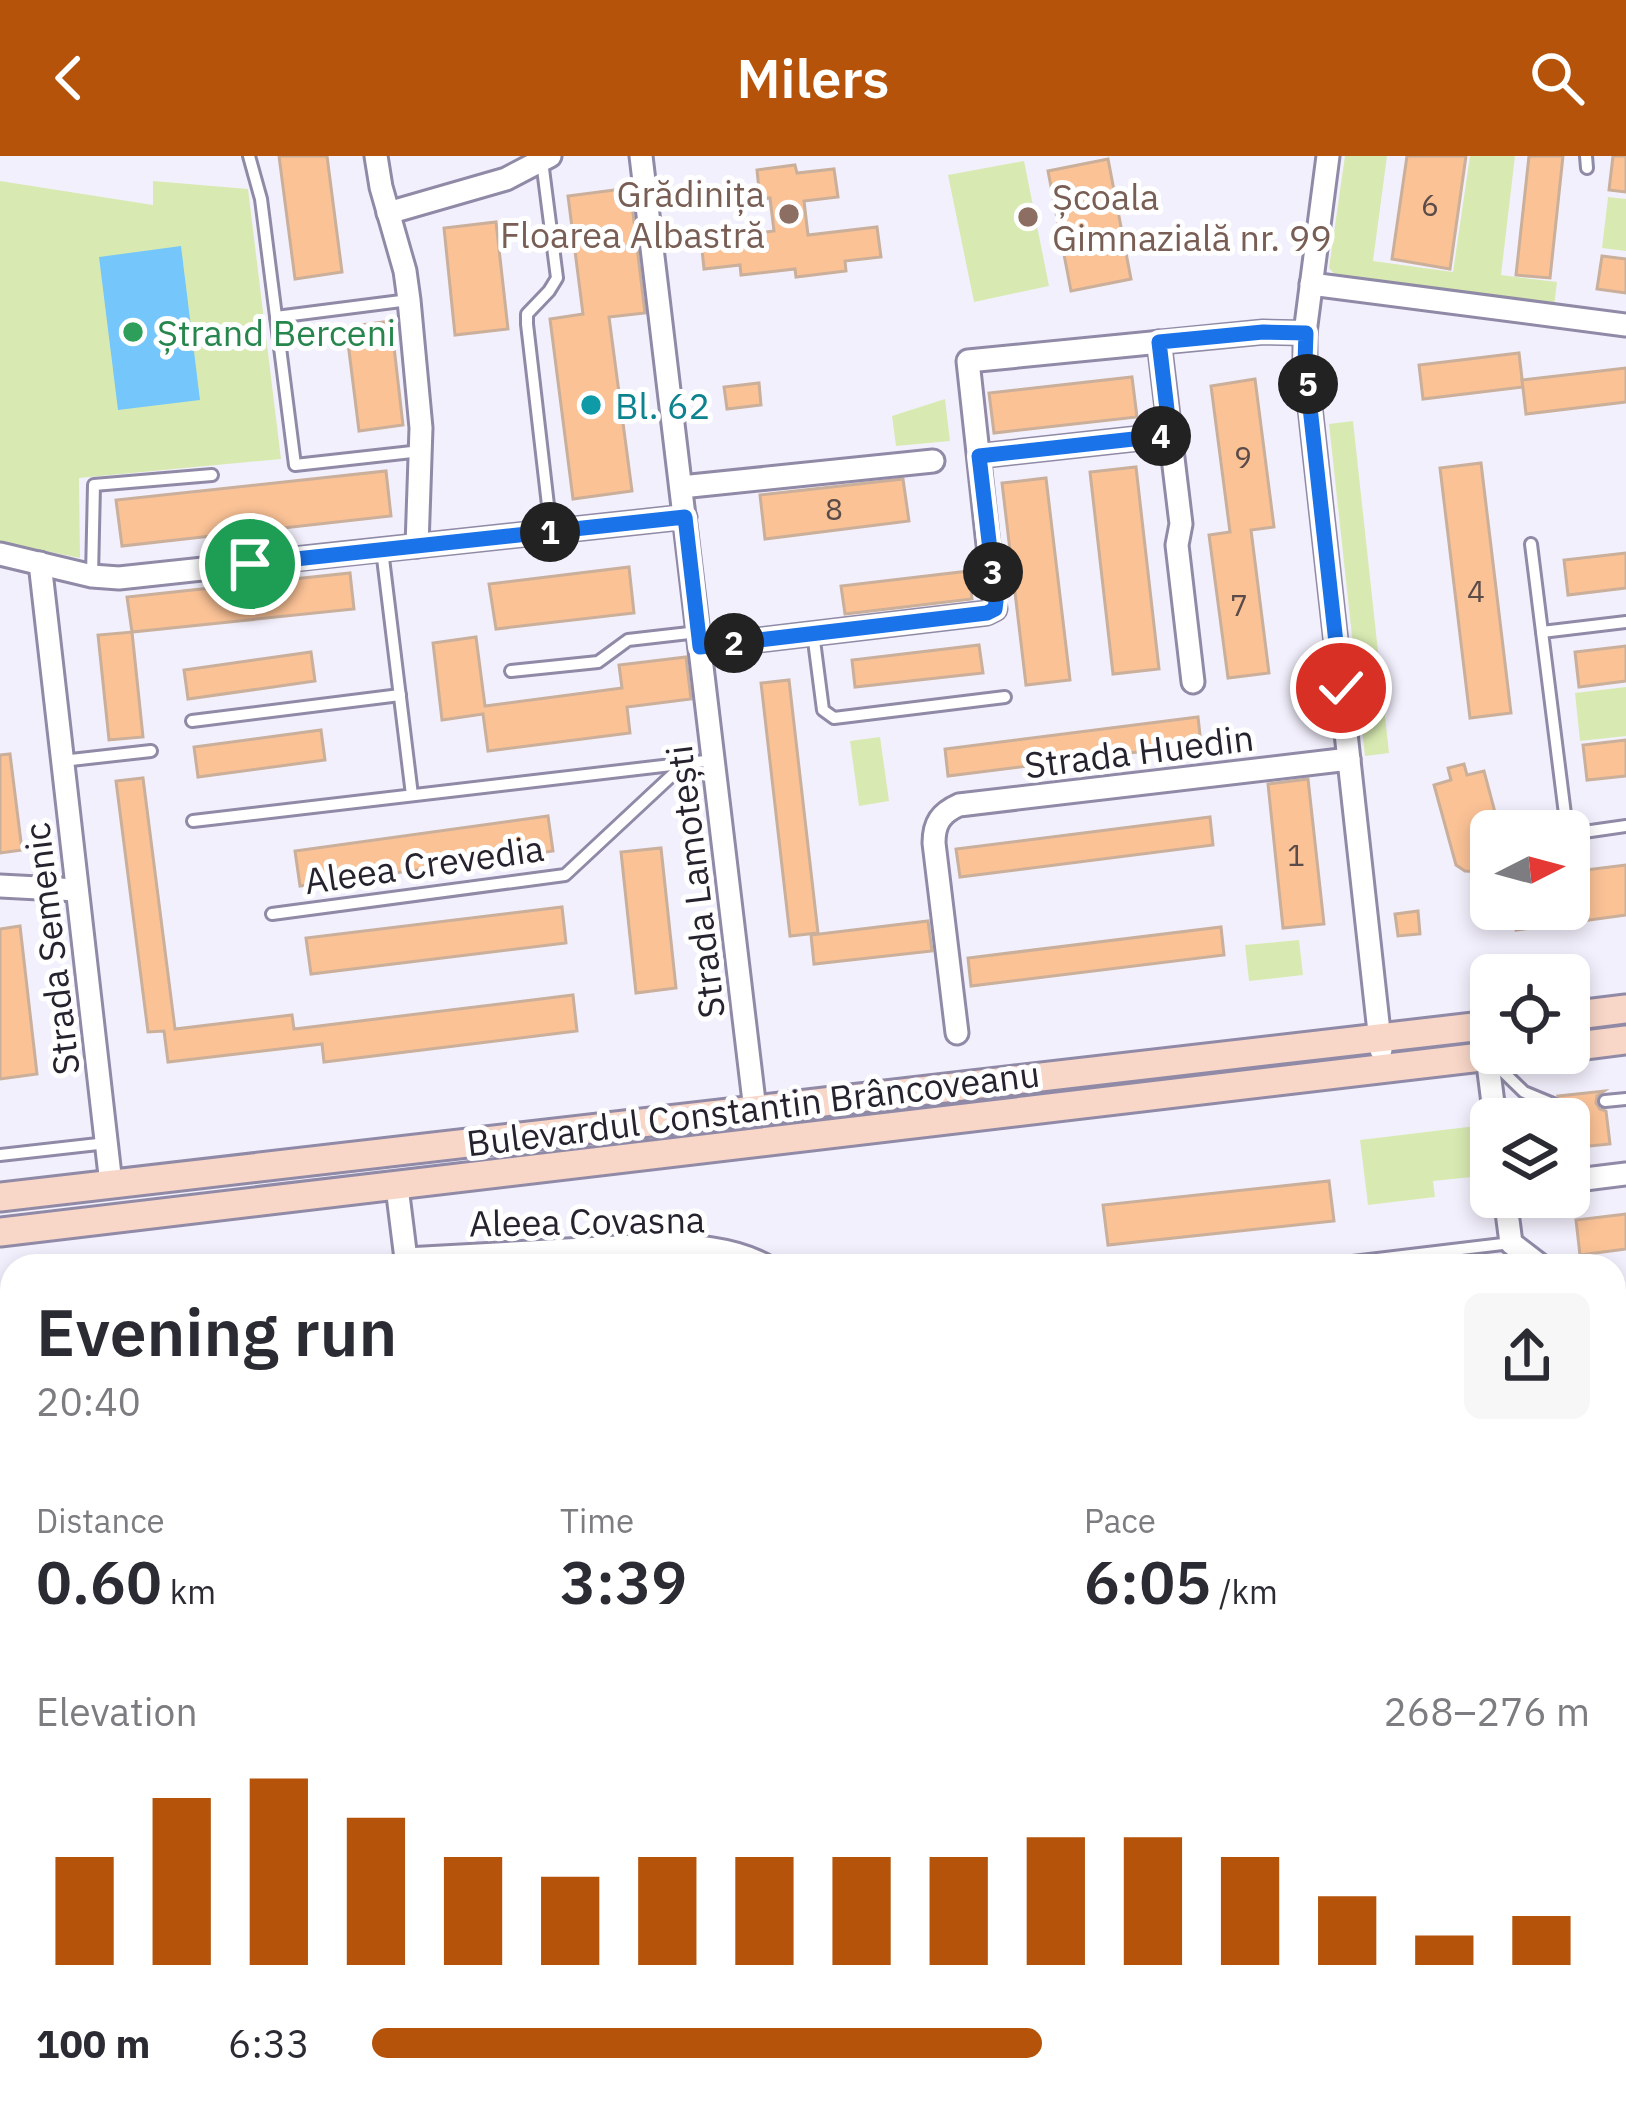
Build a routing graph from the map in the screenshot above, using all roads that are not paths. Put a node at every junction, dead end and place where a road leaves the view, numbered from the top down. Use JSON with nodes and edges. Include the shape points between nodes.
{"nodes":[{"id":1,"x":249,"y":156,"type":"edge"},
{"id":2,"x":376,"y":156,"type":"edge"},
{"id":3,"x":641,"y":156,"type":"edge"},
{"id":4,"x":1328,"y":156,"type":"edge"},
{"id":5,"x":546,"y":159,"type":"edge"},
{"id":6,"x":388,"y":213,"type":"junction"},
{"id":7,"x":1312,"y":284,"type":"junction"},
{"id":8,"x":409,"y":300,"type":"junction"},
{"id":9,"x":276,"y":317,"type":"junction"},
{"id":10,"x":1626,"y":325,"type":"edge"},
{"id":11,"x":1306,"y":333,"type":"junction"},
{"id":12,"x":1159,"y":342,"type":"junction"},
{"id":13,"x":1170,"y":435,"type":"junction"},
{"id":14,"x":421,"y":451,"type":"junction"},
{"id":15,"x":979,"y":456,"type":"junction"},
{"id":16,"x":933,"y":461,"type":"dead end"},
{"id":17,"x":212,"y":475,"type":"dead end"},
{"id":18,"x":681,"y":487,"type":"junction"},
{"id":19,"x":685,"y":517,"type":"junction"},
{"id":20,"x":551,"y":532,"type":"junction"},
{"id":21,"x":1531,"y":544,"type":"dead end"},
{"id":22,"x":417,"y":546,"type":"junction"},
{"id":23,"x":382,"y":550,"type":"junction"},
{"id":24,"x":0,"y":554,"type":"edge"},
{"id":25,"x":40,"y":563,"type":"junction"},
{"id":26,"x":92,"y":576,"type":"junction"},
{"id":27,"x":1626,"y":622,"type":"edge"},
{"id":28,"x":1542,"y":632,"type":"junction"},
{"id":29,"x":813,"y":633,"type":"junction"},
{"id":30,"x":699,"y":639,"type":"junction"},
{"id":31,"x":511,"y":671,"type":"dead end"},
{"id":32,"x":1193,"y":682,"type":"dead end"},
{"id":33,"x":400,"y":695,"type":"junction"},
{"id":34,"x":1005,"y":697,"type":"dead end"},
{"id":35,"x":191,"y":721,"type":"dead end"},
{"id":36,"x":151,"y":751,"type":"dead end"},
{"id":37,"x":1349,"y":759,"type":"junction"},
{"id":38,"x":714,"y":760,"type":"junction"},
{"id":39,"x":62,"y":761,"type":"junction"},
{"id":40,"x":685,"y":764,"type":"junction"},
{"id":41,"x":412,"y":795,"type":"junction"},
{"id":42,"x":193,"y":821,"type":"dead end"},
{"id":43,"x":1626,"y":826,"type":"edge"},
{"id":44,"x":0,"y":886,"type":"edge"},
{"id":45,"x":77,"y":890,"type":"junction"},
{"id":46,"x":272,"y":914,"type":"dead end"},
{"id":47,"x":1626,"y":1010,"type":"edge"},
{"id":48,"x":1590,"y":1014,"type":"edge"},
{"id":49,"x":1470,"y":1027,"type":"edge"},
{"id":50,"x":957,"y":1033,"type":"dead end"},
{"id":51,"x":1379,"y":1038,"type":"junction"},
{"id":52,"x":1626,"y":1040,"type":"edge"},
{"id":53,"x":1590,"y":1044,"type":"edge"},
{"id":54,"x":1470,"y":1058,"type":"edge"},
{"id":55,"x":1383,"y":1069,"type":"junction"},
{"id":56,"x":1513,"y":1074,"type":"edge"},
{"id":57,"x":1538,"y":1098,"type":"edge"},
{"id":58,"x":1626,"y":1099,"type":"edge"},
{"id":59,"x":1605,"y":1101,"type":"dead end"},
{"id":60,"x":755,"y":1110,"type":"junction"},
{"id":61,"x":106,"y":1143,"type":"junction"},
{"id":62,"x":0,"y":1155,"type":"edge"},
{"id":63,"x":1626,"y":1174,"type":"edge"},
{"id":64,"x":1590,"y":1178,"type":"edge"},
{"id":65,"x":111,"y":1184,"type":"junction"},
{"id":66,"x":398,"y":1186,"type":"junction"},
{"id":67,"x":0,"y":1197,"type":"edge"},
{"id":68,"x":1508,"y":1218,"type":"edge"},
{"id":69,"x":0,"y":1232,"type":"edge"},
{"id":70,"x":1511,"y":1243,"type":"junction"},
{"id":71,"x":403,"y":1254,"type":"edge"},
{"id":72,"x":530,"y":1254,"type":"edge"},
{"id":73,"x":731,"y":1254,"type":"edge"},
{"id":74,"x":1419,"y":1254,"type":"edge"},
{"id":75,"x":1525,"y":1254,"type":"edge"}],
"edges":[{"from":1,"to":9,"type":"lane"},
{"from":2,"to":6,"type":"street"},
{"from":3,"to":18,"type":"street","name":"Strada Lamotești"},
{"from":4,"to":7,"type":"street"},
{"from":5,"to":6,"type":"street"},
{"from":5,"to":20,"type":"lane","via":[[557,278],[526,324]]},
{"from":6,"to":8,"type":"street"},
{"from":7,"to":10,"type":"street"},
{"from":7,"to":11,"type":"street"},
{"from":8,"to":9,"type":"lane"},
{"from":8,"to":14,"type":"street"},
{"from":9,"to":14,"type":"lane","via":[[295,465]]},
{"from":11,"to":12,"type":"street"},
{"from":11,"to":37,"type":"street"},
{"from":12,"to":13,"type":"street","name":"Strada Huedin"},
{"from":12,"to":15,"type":"street","via":[[968,362]]},
{"from":13,"to":15,"type":"street"},
{"from":13,"to":32,"type":"street","name":"Strada Huedin"},
{"from":14,"to":22,"type":"street"},
{"from":15,"to":29,"type":"street","via":[[995,609]]},
{"from":16,"to":18,"type":"street"},
{"from":17,"to":26,"type":"lane","via":[[94,485]]},
{"from":18,"to":19,"type":"street","name":"Strada Lamotești"},
{"from":19,"to":20,"type":"street"},
{"from":19,"to":30,"type":"street","name":"Strada Lamotești"},
{"from":20,"to":22,"type":"street"},
{"from":21,"to":28,"type":"lane"},
{"from":22,"to":23,"type":"street"},
{"from":23,"to":26,"type":"street"},
{"from":23,"to":33,"type":"lane"},
{"from":24,"to":25,"type":"street"},
{"from":25,"to":26,"type":"street"},
{"from":25,"to":39,"type":"street","name":"Strada Semenic"},
{"from":27,"to":28,"type":"lane"},
{"from":28,"to":43,"type":"lane","via":[[1569,829]]},
{"from":29,"to":30,"type":"street"},
{"from":29,"to":34,"type":"lane","via":[[823,710],[834,718]]},
{"from":30,"to":31,"type":"lane","via":[[628,640],[598,662]]},
{"from":30,"to":38,"type":"street","name":"Strada Lamotești"},
{"from":33,"to":35,"type":"lane"},
{"from":33,"to":41,"type":"lane"},
{"from":36,"to":39,"type":"lane"},
{"from":37,"to":50,"type":"street","name":"Strada Huedin","via":[[958,806],[940,818],[934,843]]},
{"from":37,"to":51,"type":"street"},
{"from":38,"to":40,"type":"lane"},
{"from":38,"to":60,"type":"street","name":"Strada Lamotești"},
{"from":39,"to":45,"type":"street","name":"Strada Semenic"},
{"from":40,"to":41,"type":"lane"},
{"from":40,"to":46,"type":"lane","name":"Aleea Crevedia","via":[[566,875]]},
{"from":41,"to":42,"type":"lane"},
{"from":44,"to":45,"type":"street"},
{"from":45,"to":61,"type":"street","name":"Strada Semenic"},
{"from":47,"to":48,"type":"main road"},
{"from":49,"to":51,"type":"main road","name":"Bulevardul Constantin Brâncoveanu"},
{"from":51,"to":55,"type":"street"},
{"from":51,"to":60,"type":"main road","name":"Bulevardul Constantin Brâncoveanu"},
{"from":52,"to":53,"type":"main road"},
{"from":54,"to":55,"type":"main road","name":"Bulevardul Constantin Brâncoveanu"},
{"from":55,"to":66,"type":"main road","name":"Bulevardul Constantin Brâncoveanu"},
{"from":56,"to":57,"type":"lane"},
{"from":58,"to":59,"type":"lane"},
{"from":60,"to":65,"type":"main road","name":"Bulevardul Constantin Brâncoveanu"},
{"from":61,"to":62,"type":"lane"},
{"from":61,"to":65,"type":"street","name":"Strada Semenic"},
{"from":63,"to":64,"type":"street"},
{"from":65,"to":67,"type":"main road","name":"Bulevardul Constantin Brâncoveanu"},
{"from":66,"to":69,"type":"main road","name":"Bulevardul Constantin Brâncoveanu"},
{"from":66,"to":71,"type":"street"},
{"from":68,"to":70,"type":"street"},
{"from":70,"to":74,"type":"lane"},
{"from":70,"to":75,"type":"street"},
{"from":72,"to":73,"type":"street","name":"Aleea Covasna","via":[[655,1245]]}]}
